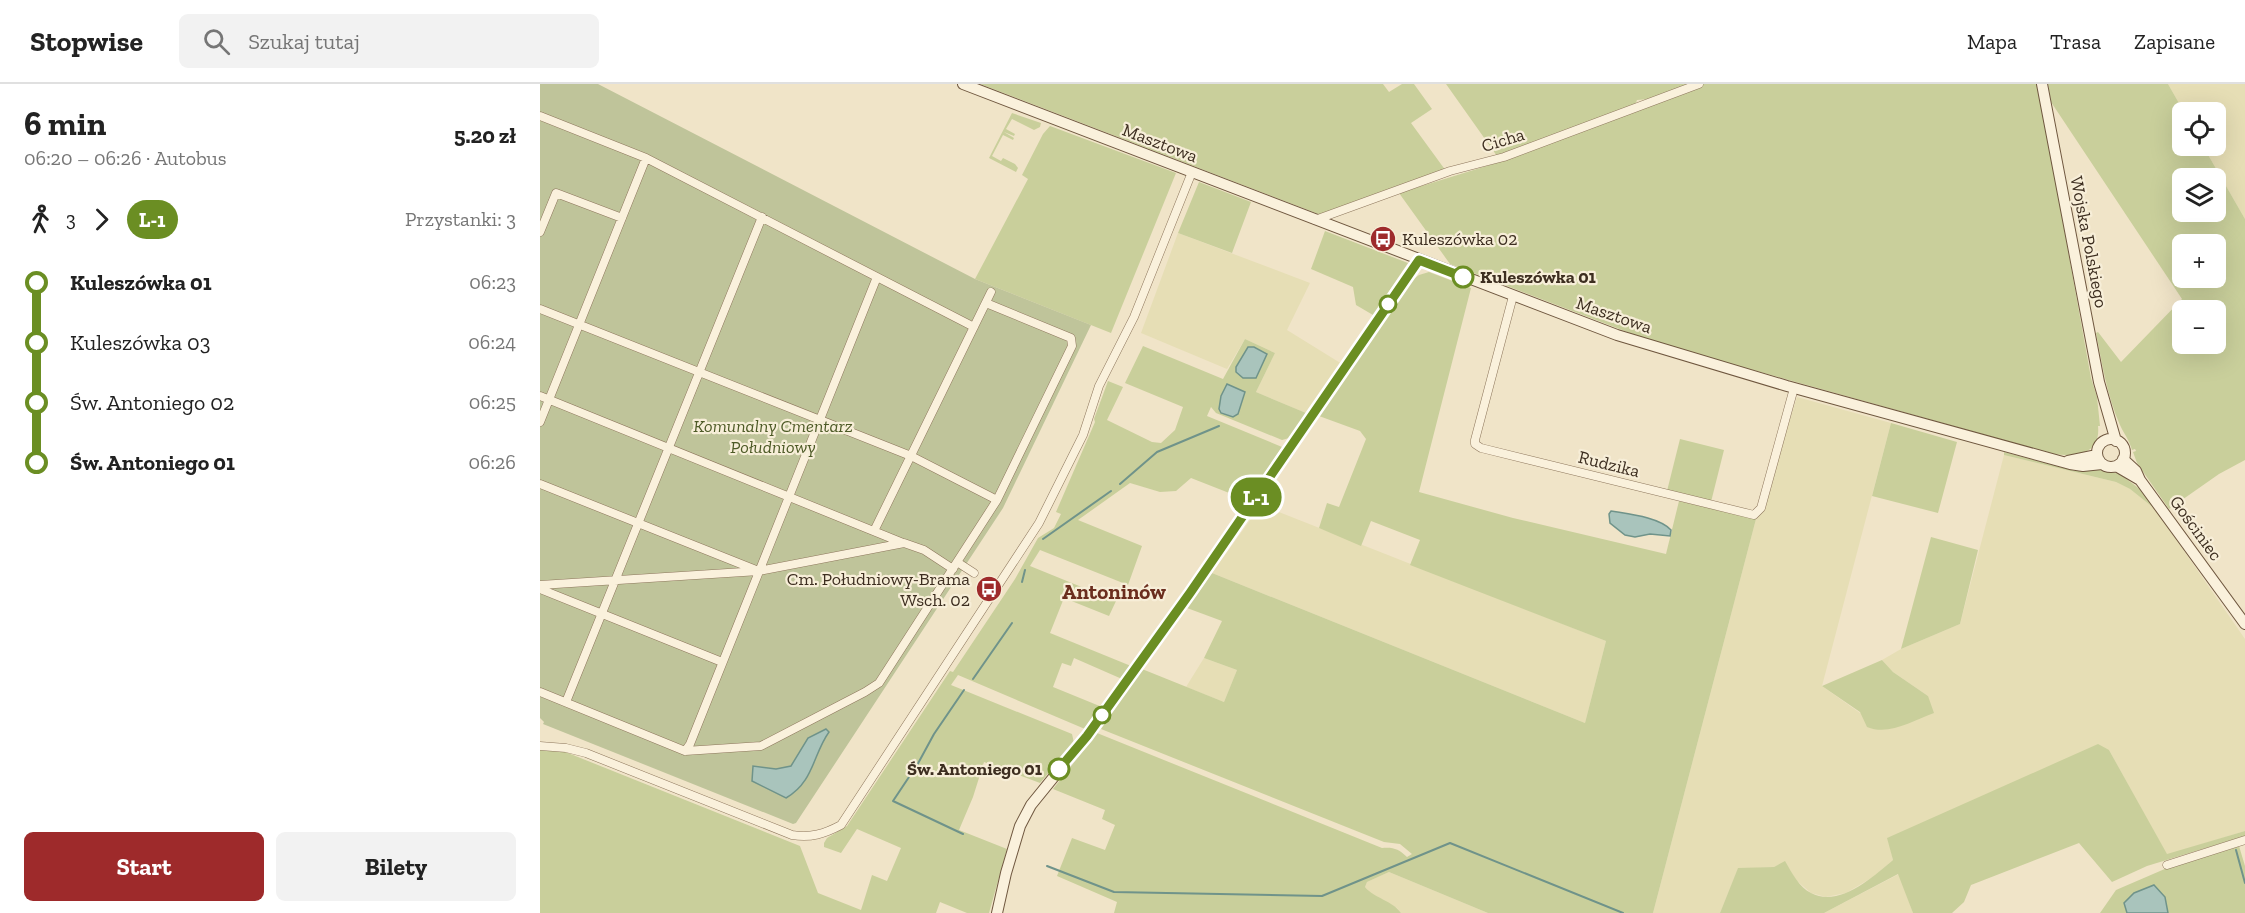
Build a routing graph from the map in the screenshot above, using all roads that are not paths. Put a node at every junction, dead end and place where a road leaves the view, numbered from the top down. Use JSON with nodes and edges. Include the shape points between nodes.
{"nodes":[{"id":1,"x":963,"y":84,"type":"edge"},
{"id":2,"x":1699,"y":84,"type":"edge"},
{"id":3,"x":2043,"y":84,"type":"edge"},
{"id":4,"x":540,"y":116,"type":"edge"},
{"id":5,"x":646,"y":158,"type":"junction"},
{"id":6,"x":1192,"y":172,"type":"junction"},
{"id":7,"x":762,"y":217,"type":"junction"},
{"id":8,"x":622,"y":218,"type":"junction"},
{"id":9,"x":1314,"y":220,"type":"junction"},
{"id":10,"x":540,"y":232,"type":"edge"},
{"id":11,"x":1419,"y":260,"type":"junction"},
{"id":12,"x":877,"y":277,"type":"junction"},
{"id":13,"x":991,"y":292,"type":"dead end"},
{"id":14,"x":1513,"y":296,"type":"junction"},
{"id":15,"x":986,"y":303,"type":"junction"},
{"id":16,"x":540,"y":309,"type":"edge"},
{"id":17,"x":579,"y":324,"type":"junction"},
{"id":18,"x":974,"y":327,"type":"junction"},
{"id":19,"x":699,"y":372,"type":"junction"},
{"id":20,"x":1794,"y":388,"type":"junction"},
{"id":21,"x":540,"y":396,"type":"edge"},
{"id":22,"x":549,"y":400,"type":"junction"},
{"id":23,"x":819,"y":420,"type":"junction"},
{"id":24,"x":540,"y":422,"type":"edge"},
{"id":25,"x":2111,"y":441,"type":"junction"},
{"id":26,"x":669,"y":448,"type":"junction"},
{"id":27,"x":910,"y":456,"type":"junction"},
{"id":28,"x":2100,"y":459,"type":"junction"},
{"id":29,"x":2120,"y":462,"type":"junction"},
{"id":30,"x":540,"y":484,"type":"edge"},
{"id":31,"x":789,"y":497,"type":"junction"},
{"id":32,"x":997,"y":500,"type":"junction"},
{"id":33,"x":639,"y":523,"type":"junction"},
{"id":34,"x":874,"y":531,"type":"junction"},
{"id":35,"x":904,"y":543,"type":"junction"},
{"id":36,"x":955,"y":566,"type":"junction"},
{"id":37,"x":759,"y":571,"type":"junction"},
{"id":38,"x":974,"y":573,"type":"dead end"},
{"id":39,"x":616,"y":580,"type":"junction"},
{"id":40,"x":540,"y":587,"type":"edge"},
{"id":41,"x":602,"y":614,"type":"junction"},
{"id":42,"x":2245,"y":624,"type":"edge"},
{"id":43,"x":722,"y":662,"type":"junction"},
{"id":44,"x":540,"y":692,"type":"edge"},
{"id":45,"x":566,"y":702,"type":"junction"},
{"id":46,"x":540,"y":746,"type":"edge"},
{"id":47,"x":685,"y":751,"type":"junction"},
{"id":48,"x":2245,"y":840,"type":"edge"},
{"id":49,"x":2167,"y":865,"type":"dead end"},
{"id":50,"x":997,"y":913,"type":"edge"}],
"edges":[{"from":1,"to":6,"type":"street","name":"Masztowa"},
{"from":2,"to":9,"type":"street","name":"Cicha","via":[[1513,154],[1450,171]]},
{"from":3,"to":25,"type":"street","name":"Wojska Polskiego"},
{"from":4,"to":5,"type":"street"},
{"from":5,"to":7,"type":"street"},
{"from":5,"to":8,"type":"street"},
{"from":6,"to":9,"type":"street","name":"Masztowa"},
{"from":6,"to":46,"type":"street","via":[[1134,317],[1099,386],[1083,435],[1039,523],[841,825],[821,835],[792,836],[586,753]]},
{"from":7,"to":12,"type":"street"},
{"from":7,"to":19,"type":"street"},
{"from":8,"to":10,"type":"street","via":[[556,193]]},
{"from":8,"to":17,"type":"street"},
{"from":9,"to":11,"type":"street","name":"Masztowa"},
{"from":11,"to":14,"type":"street","name":"Masztowa"},
{"from":11,"to":50,"type":"street","via":[[1190,593],[1087,736],[1031,805],[1014,845]]},
{"from":12,"to":18,"type":"street"},
{"from":12,"to":23,"type":"street"},
{"from":13,"to":15,"type":"street"},
{"from":14,"to":20,"type":"street","name":"Masztowa","via":[[1617,335]]},
{"from":14,"to":20,"type":"street","name":"Rudzika","via":[[1474,440],[1481,448],[1754,515],[1761,508]]},
{"from":15,"to":18,"type":"street"},
{"from":15,"to":32,"type":"street","via":[[1071,338],[1072,346]]},
{"from":16,"to":17,"type":"street"},
{"from":17,"to":19,"type":"street"},
{"from":17,"to":22,"type":"street"},
{"from":18,"to":27,"type":"street"},
{"from":19,"to":23,"type":"street"},
{"from":19,"to":26,"type":"street"},
{"from":20,"to":28,"type":"street","name":"Masztowa","via":[[2066,461]]},
{"from":21,"to":22,"type":"street"},
{"from":22,"to":24,"type":"street"},
{"from":22,"to":26,"type":"street"},
{"from":23,"to":27,"type":"street"},
{"from":23,"to":31,"type":"street"},
{"from":25,"to":28,"type":"street","via":[[2099,446]]},
{"from":25,"to":29,"type":"street","via":[[2124,450]]},
{"from":26,"to":31,"type":"street"},
{"from":26,"to":33,"type":"street"},
{"from":27,"to":32,"type":"street"},
{"from":27,"to":34,"type":"street"},
{"from":28,"to":29,"type":"street","via":[[2109,467]]},
{"from":29,"to":42,"type":"street","name":"Gościniec","via":[[2140,480]]},
{"from":30,"to":33,"type":"street"},
{"from":31,"to":34,"type":"street"},
{"from":31,"to":37,"type":"street"},
{"from":32,"to":36,"type":"street"},
{"from":33,"to":37,"type":"street"},
{"from":33,"to":39,"type":"street"},
{"from":34,"to":35,"type":"street"},
{"from":35,"to":36,"type":"street"},
{"from":35,"to":37,"type":"street"},
{"from":36,"to":38,"type":"street"},
{"from":36,"to":47,"type":"street","via":[[879,683],[761,746]]},
{"from":37,"to":39,"type":"street"},
{"from":37,"to":43,"type":"street"},
{"from":39,"to":40,"type":"street"},
{"from":39,"to":41,"type":"street"},
{"from":40,"to":41,"type":"street"},
{"from":41,"to":43,"type":"street"},
{"from":41,"to":45,"type":"street"},
{"from":43,"to":47,"type":"street"},
{"from":44,"to":45,"type":"street"},
{"from":45,"to":47,"type":"street"},
{"from":48,"to":49,"type":"street"}]}
